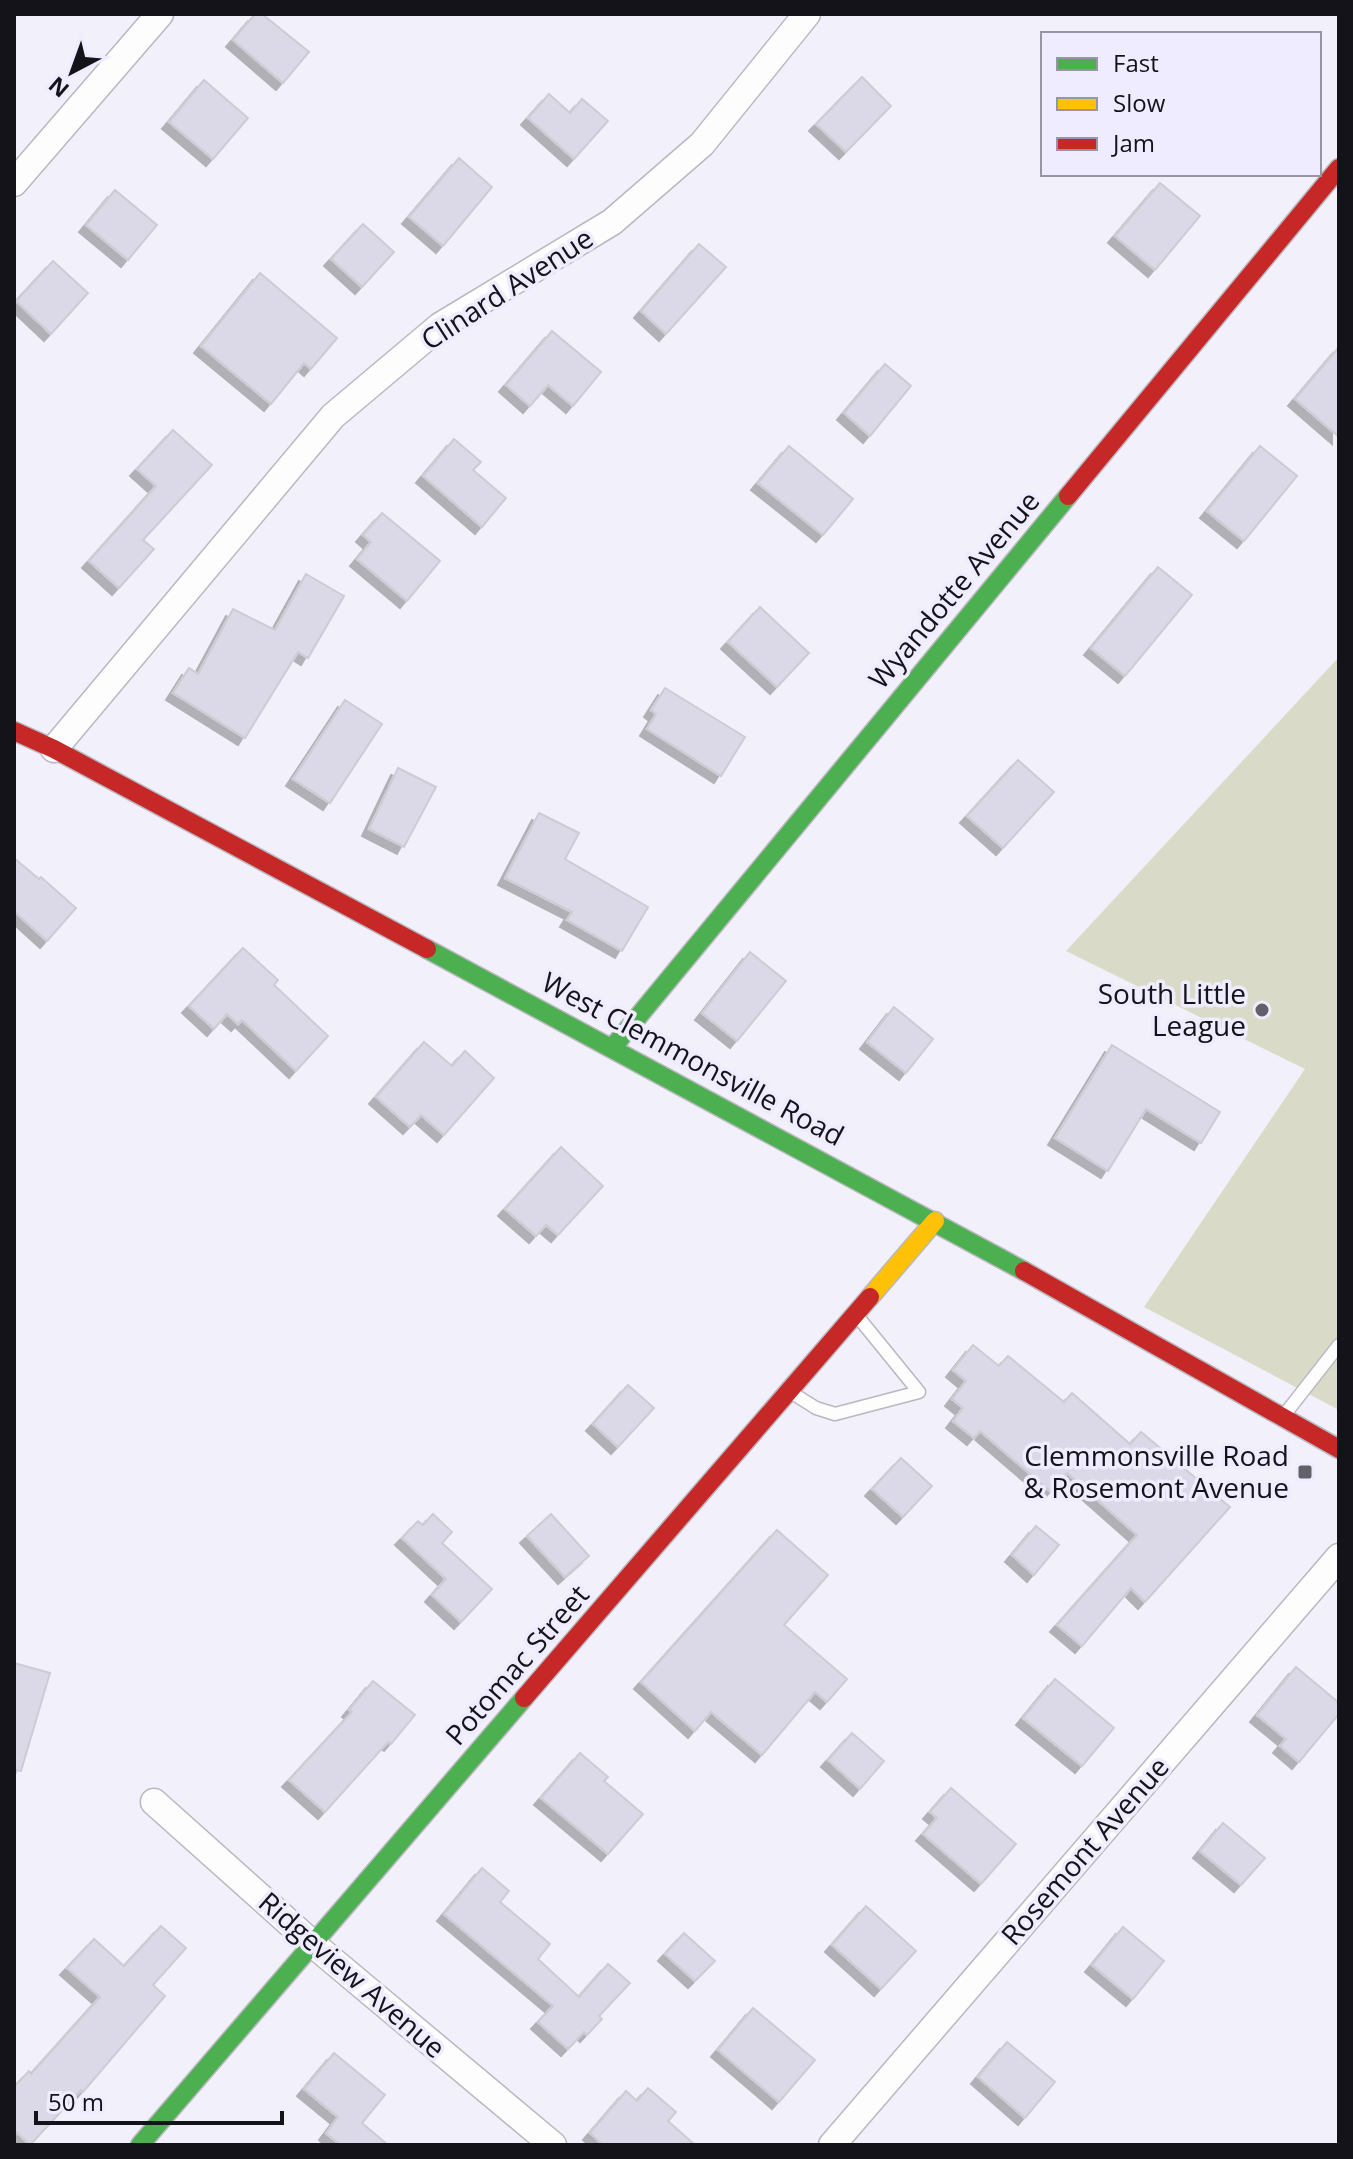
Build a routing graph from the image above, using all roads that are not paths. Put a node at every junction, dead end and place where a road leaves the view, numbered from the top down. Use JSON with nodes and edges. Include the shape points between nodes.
{"nodes":[{"id":1,"x":160,"y":14,"type":"edge"},
{"id":2,"x":807,"y":14,"type":"edge"},
{"id":3,"x":1339,"y":168,"type":"edge"},
{"id":4,"x":14,"y":183,"type":"edge"},
{"id":5,"x":14,"y":731,"type":"edge"},
{"id":6,"x":54,"y":749,"type":"junction"},
{"id":7,"x":613,"y":1047,"type":"junction"},
{"id":8,"x":935,"y":1221,"type":"junction"},
{"id":9,"x":855,"y":1313,"type":"junction"},
{"id":10,"x":1339,"y":1345,"type":"edge"},
{"id":11,"x":789,"y":1391,"type":"junction"},
{"id":12,"x":1283,"y":1416,"type":"junction"},
{"id":13,"x":1339,"y":1449,"type":"edge"},
{"id":14,"x":1339,"y":1557,"type":"edge"},
{"id":15,"x":154,"y":1802,"type":"dead end"},
{"id":16,"x":314,"y":1945,"type":"junction"},
{"id":17,"x":140,"y":2145,"type":"edge"},
{"id":18,"x":553,"y":2145,"type":"edge"},
{"id":19,"x":832,"y":2145,"type":"edge"}],
"edges":[{"from":1,"to":4,"type":"street"},
{"from":2,"to":6,"type":"street","name":"Clinard Avenue","via":[[702,144],[612,222],[440,326],[333,416]]},
{"from":3,"to":7,"type":"street","name":"Wyandotte Avenue"},
{"from":5,"to":6,"type":"street","name":"West Clemmonsville Road"},
{"from":6,"to":7,"type":"street","name":"West Clemmonsville Road"},
{"from":7,"to":8,"type":"street","name":"West Clemmonsville Road"},
{"from":8,"to":9,"type":"street","name":"Potomac Street"},
{"from":8,"to":12,"type":"street","name":"West Clemmonsville Road"},
{"from":9,"to":11,"type":"street","name":"Potomac Street"},
{"from":9,"to":11,"type":"lane","via":[[919,1392],[835,1414]]},
{"from":10,"to":12,"type":"lane"},
{"from":11,"to":16,"type":"street","name":"Potomac Street"},
{"from":12,"to":13,"type":"street","name":"West Clemmonsville Road"},
{"from":14,"to":19,"type":"street","name":"Rosemont Avenue"},
{"from":15,"to":16,"type":"street","name":"Ridgeview Avenue"},
{"from":16,"to":17,"type":"street","name":"Potomac Street"},
{"from":16,"to":18,"type":"street","name":"Ridgeview Avenue"}]}
